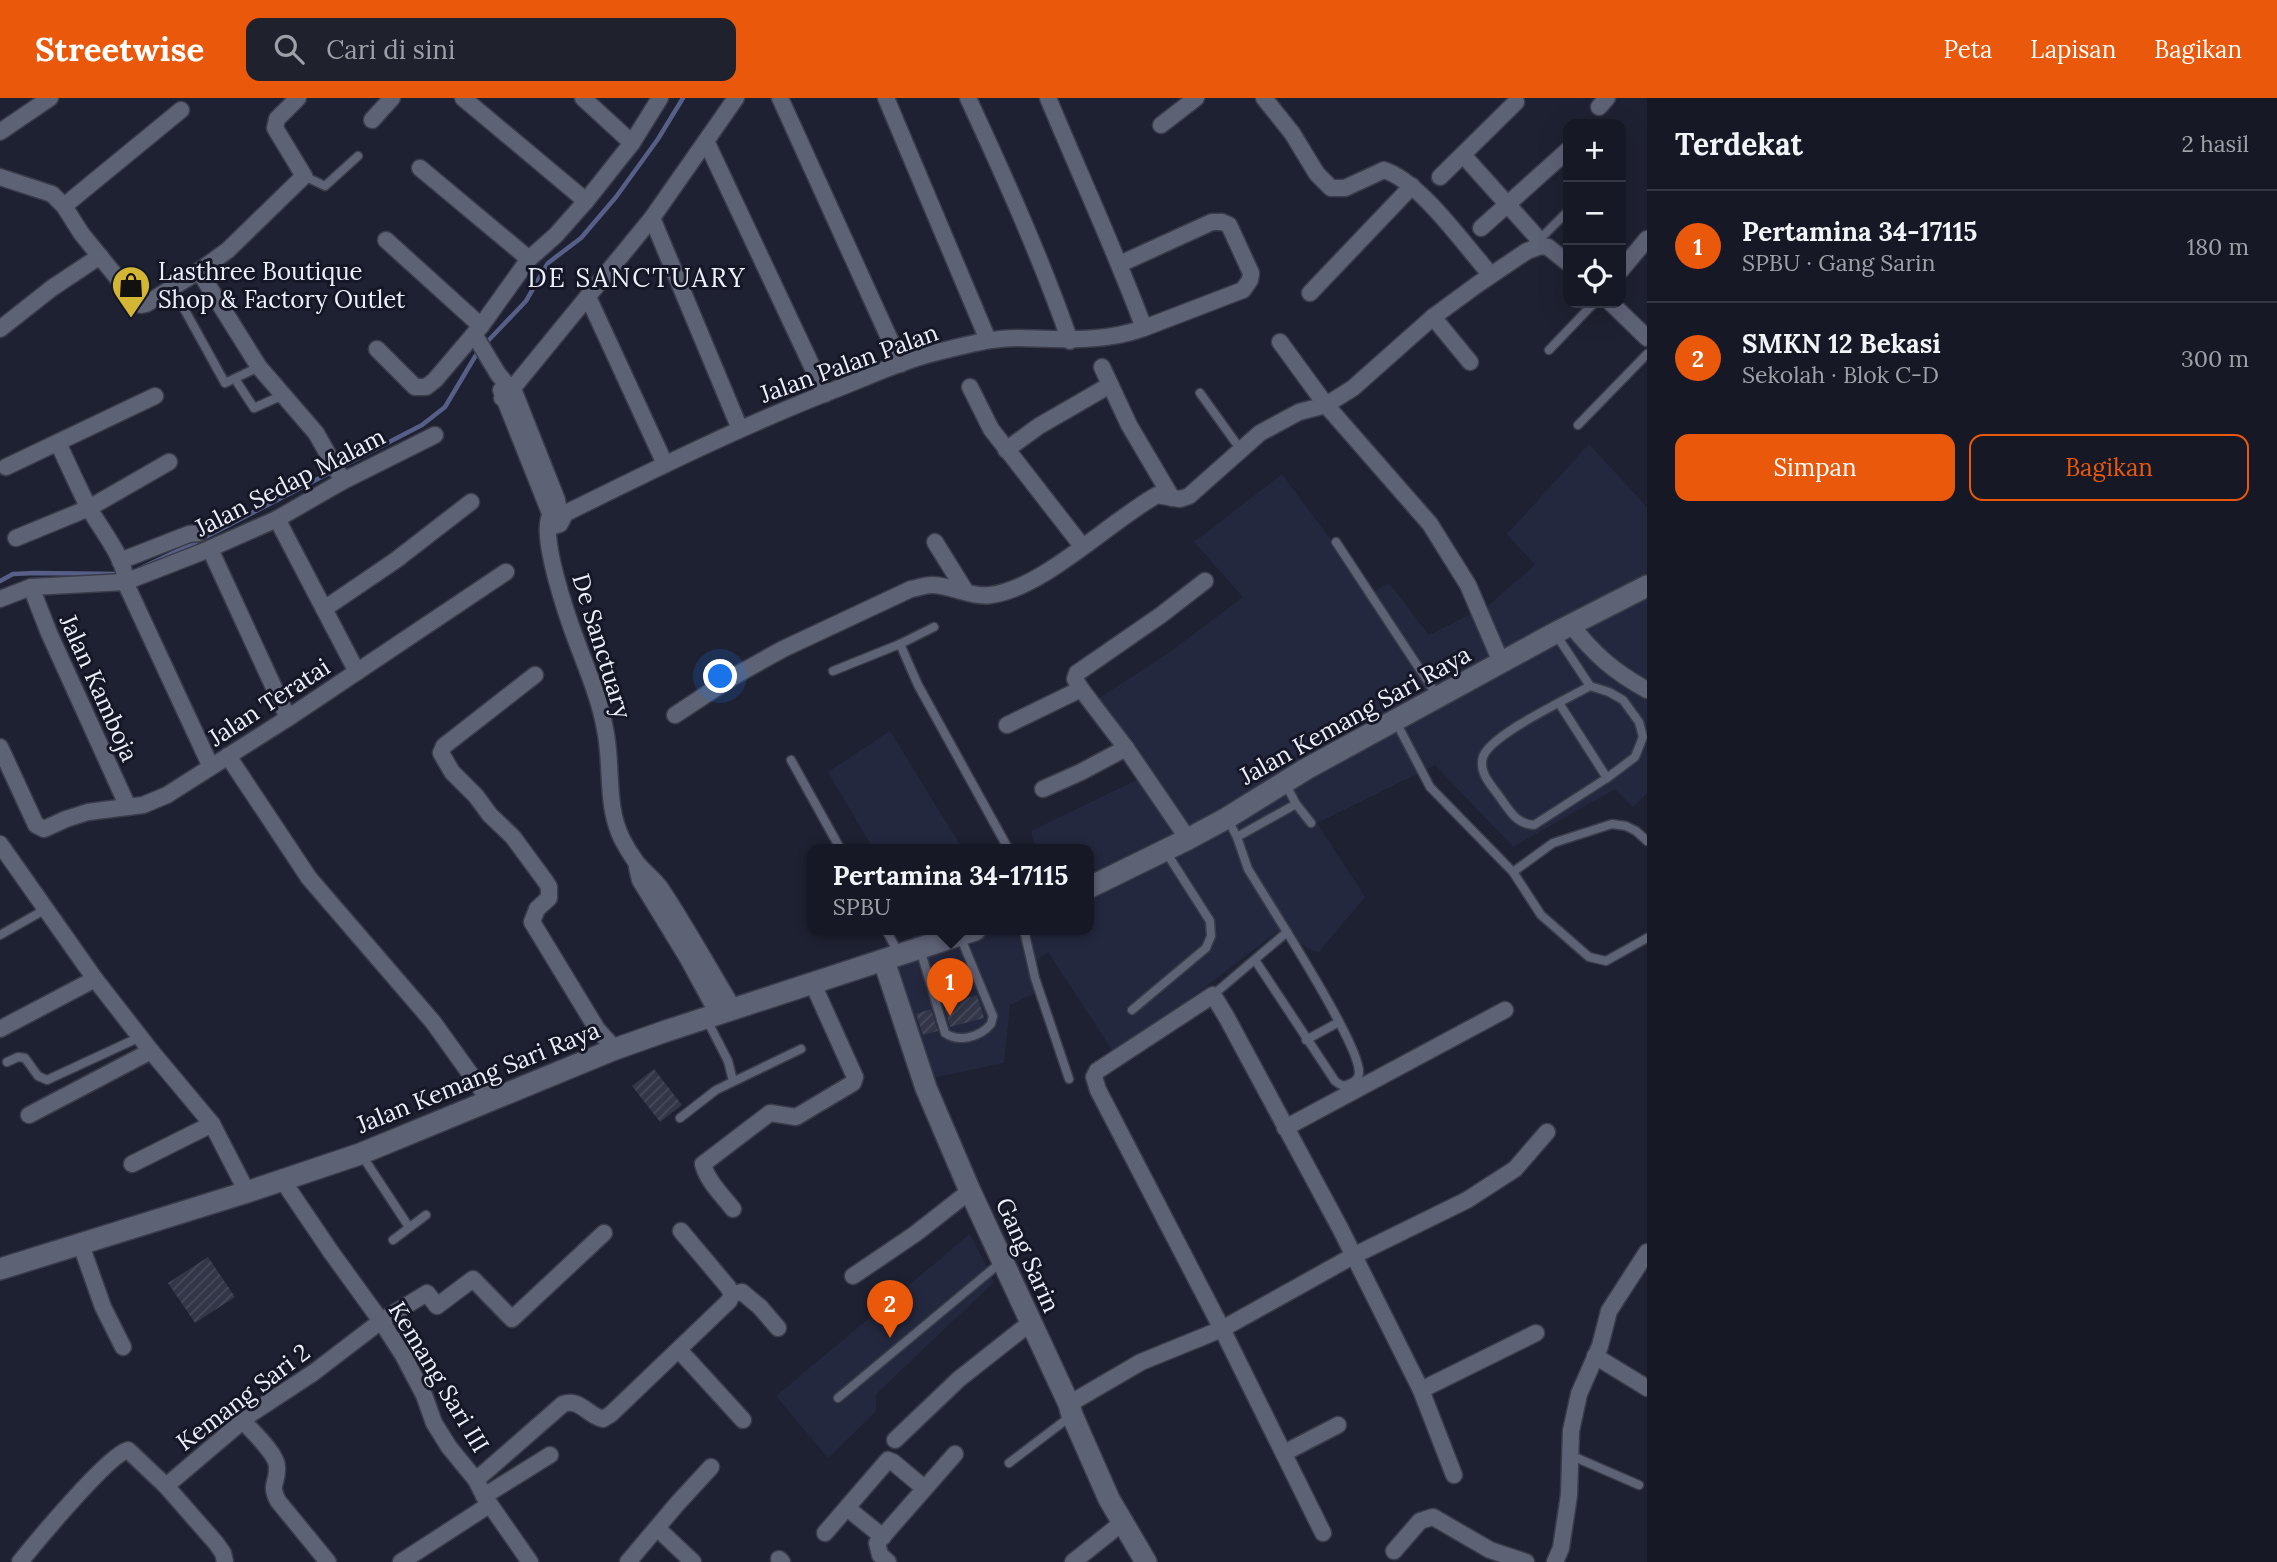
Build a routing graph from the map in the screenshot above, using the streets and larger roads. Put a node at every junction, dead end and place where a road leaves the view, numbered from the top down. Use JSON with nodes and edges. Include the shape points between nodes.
{"nodes":[{"id":1,"x":50,"y":98,"type":"edge"},
{"id":2,"x":298,"y":98,"type":"edge"},
{"id":3,"x":392,"y":98,"type":"edge"},
{"id":4,"x":463,"y":98,"type":"edge"},
{"id":5,"x":583,"y":98,"type":"edge"},
{"id":6,"x":660,"y":98,"type":"edge"},
{"id":7,"x":736,"y":98,"type":"edge"},
{"id":8,"x":780,"y":98,"type":"edge"},
{"id":9,"x":886,"y":98,"type":"edge"},
{"id":10,"x":968,"y":98,"type":"edge"},
{"id":11,"x":1048,"y":98,"type":"edge"},
{"id":12,"x":1196,"y":98,"type":"edge"},
{"id":13,"x":1270,"y":100,"type":"edge"},
{"id":14,"x":1516,"y":102,"type":"dead end"},
{"id":15,"x":181,"y":110,"type":"dead end"},
{"id":16,"x":372,"y":120,"type":"dead end"},
{"id":17,"x":1161,"y":125,"type":"dead end"},
{"id":18,"x":0,"y":132,"type":"edge"},
{"id":19,"x":706,"y":141,"type":"junction"},
{"id":20,"x":632,"y":143,"type":"junction"},
{"id":21,"x":1463,"y":155,"type":"junction"},
{"id":22,"x":1563,"y":155,"type":"edge"},
{"id":23,"x":420,"y":168,"type":"dead end"},
{"id":24,"x":0,"y":177,"type":"edge"},
{"id":25,"x":1440,"y":177,"type":"dead end"},
{"id":26,"x":1412,"y":186,"type":"junction"},
{"id":27,"x":586,"y":201,"type":"junction"},
{"id":28,"x":1508,"y":205,"type":"junction"},
{"id":29,"x":64,"y":206,"type":"junction"},
{"id":30,"x":652,"y":218,"type":"junction"},
{"id":31,"x":1481,"y":228,"type":"dead end"},
{"id":32,"x":1647,"y":239,"type":"edge"},
{"id":33,"x":386,"y":240,"type":"dead end"},
{"id":34,"x":1538,"y":240,"type":"junction"},
{"id":35,"x":100,"y":256,"type":"junction"},
{"id":36,"x":529,"y":259,"type":"junction"},
{"id":37,"x":1563,"y":259,"type":"edge"},
{"id":38,"x":1120,"y":264,"type":"junction"},
{"id":39,"x":1626,"y":264,"type":"edge"},
{"id":40,"x":199,"y":271,"type":"junction"},
{"id":41,"x":1491,"y":275,"type":"junction"},
{"id":42,"x":1310,"y":293,"type":"dead end"},
{"id":43,"x":588,"y":297,"type":"junction"},
{"id":44,"x":1616,"y":308,"type":"edge"},
{"id":45,"x":1433,"y":317,"type":"junction"},
{"id":46,"x":1144,"y":328,"type":"junction"},
{"id":47,"x":0,"y":329,"type":"edge"},
{"id":48,"x":479,"y":335,"type":"junction"},
{"id":49,"x":1647,"y":338,"type":"edge"},
{"id":50,"x":988,"y":340,"type":"junction"},
{"id":51,"x":1070,"y":341,"type":"junction"},
{"id":52,"x":1280,"y":342,"type":"dead end"},
{"id":53,"x":377,"y":349,"type":"dead end"},
{"id":54,"x":1471,"y":362,"type":"dead end"},
{"id":55,"x":901,"y":364,"type":"junction"},
{"id":56,"x":1102,"y":367,"type":"dead end"},
{"id":57,"x":1110,"y":385,"type":"junction"},
{"id":58,"x":970,"y":387,"type":"dead end"},
{"id":59,"x":507,"y":393,"type":"junction"},
{"id":60,"x":825,"y":394,"type":"junction"},
{"id":61,"x":155,"y":396,"type":"dead end"},
{"id":62,"x":1326,"y":405,"type":"junction"},
{"id":63,"x":740,"y":429,"type":"junction"},
{"id":64,"x":435,"y":435,"type":"dead end"},
{"id":65,"x":58,"y":443,"type":"junction"},
{"id":66,"x":1006,"y":450,"type":"junction"},
{"id":67,"x":169,"y":462,"type":"dead end"},
{"id":68,"x":665,"y":464,"type":"junction"},
{"id":69,"x":6,"y":467,"type":"dead end"},
{"id":70,"x":339,"y":473,"type":"junction"},
{"id":71,"x":1172,"y":498,"type":"junction"},
{"id":72,"x":471,"y":502,"type":"dead end"},
{"id":73,"x":89,"y":508,"type":"junction"},
{"id":74,"x":558,"y":517,"type":"junction"},
{"id":75,"x":277,"y":519,"type":"junction"},
{"id":76,"x":199,"y":533,"type":"dead end"},
{"id":77,"x":16,"y":538,"type":"dead end"},
{"id":78,"x":935,"y":542,"type":"dead end"},
{"id":79,"x":1082,"y":546,"type":"junction"},
{"id":80,"x":210,"y":549,"type":"junction"},
{"id":81,"x":123,"y":571,"type":"junction"},
{"id":82,"x":506,"y":572,"type":"dead end"},
{"id":83,"x":1205,"y":581,"type":"dead end"},
{"id":84,"x":31,"y":587,"type":"junction"},
{"id":85,"x":1646,"y":589,"type":"edge"},
{"id":86,"x":966,"y":592,"type":"junction"},
{"id":87,"x":0,"y":598,"type":"edge"},
{"id":88,"x":324,"y":609,"type":"junction"},
{"id":89,"x":1563,"y":629,"type":"junction"},
{"id":90,"x":1501,"y":663,"type":"junction"},
{"id":91,"x":357,"y":672,"type":"junction"},
{"id":92,"x":535,"y":675,"type":"dead end"},
{"id":93,"x":1081,"y":690,"type":"junction"},
{"id":94,"x":1647,"y":690,"type":"edge"},
{"id":95,"x":676,"y":715,"type":"dead end"},
{"id":96,"x":288,"y":718,"type":"junction"},
{"id":97,"x":1007,"y":726,"type":"dead end"},
{"id":98,"x":0,"y":747,"type":"edge"},
{"id":99,"x":1126,"y":748,"type":"junction"},
{"id":100,"x":228,"y":756,"type":"junction"},
{"id":101,"x":211,"y":767,"type":"junction"},
{"id":102,"x":1043,"y":789,"type":"dead end"},
{"id":103,"x":128,"y":807,"type":"junction"},
{"id":104,"x":1188,"y":839,"type":"junction"},
{"id":105,"x":0,"y":845,"type":"edge"},
{"id":106,"x":1094,"y":885,"type":"edge"},
{"id":107,"x":956,"y":935,"type":"edge"},
{"id":108,"x":901,"y":955,"type":"junction"},
{"id":109,"x":95,"y":979,"type":"junction"},
{"id":110,"x":813,"y":984,"type":"junction"},
{"id":111,"x":1505,"y":1010,"type":"dead end"},
{"id":112,"x":719,"y":1013,"type":"junction"},
{"id":113,"x":0,"y":1029,"type":"edge"},
{"id":114,"x":615,"y":1049,"type":"junction"},
{"id":115,"x":151,"y":1051,"type":"junction"},
{"id":116,"x":489,"y":1100,"type":"junction"},
{"id":117,"x":29,"y":1115,"type":"dead end"},
{"id":118,"x":212,"y":1124,"type":"junction"},
{"id":119,"x":1285,"y":1128,"type":"junction"},
{"id":120,"x":1547,"y":1132,"type":"dead end"},
{"id":121,"x":132,"y":1164,"type":"dead end"},
{"id":122,"x":283,"y":1181,"type":"junction"},
{"id":123,"x":970,"y":1191,"type":"junction"},
{"id":124,"x":247,"y":1192,"type":"junction"},
{"id":125,"x":733,"y":1209,"type":"dead end"},
{"id":126,"x":681,"y":1231,"type":"dead end"},
{"id":127,"x":604,"y":1233,"type":"dead end"},
{"id":128,"x":81,"y":1245,"type":"junction"},
{"id":129,"x":1647,"y":1252,"type":"edge"},
{"id":130,"x":1353,"y":1256,"type":"junction"},
{"id":131,"x":0,"y":1269,"type":"edge"},
{"id":132,"x":853,"y":1276,"type":"dead end"},
{"id":133,"x":732,"y":1294,"type":"junction"},
{"id":134,"x":381,"y":1321,"type":"junction"},
{"id":135,"x":1030,"y":1323,"type":"junction"},
{"id":136,"x":778,"y":1328,"type":"dead end"},
{"id":137,"x":1222,"y":1329,"type":"junction"},
{"id":138,"x":1536,"y":1333,"type":"dead end"},
{"id":139,"x":123,"y":1347,"type":"dead end"},
{"id":140,"x":679,"y":1350,"type":"junction"},
{"id":141,"x":1595,"y":1356,"type":"junction"},
{"id":142,"x":1647,"y":1388,"type":"edge"},
{"id":143,"x":1421,"y":1390,"type":"junction"},
{"id":144,"x":1070,"y":1410,"type":"junction"},
{"id":145,"x":743,"y":1420,"type":"dead end"},
{"id":146,"x":243,"y":1421,"type":"junction"},
{"id":147,"x":1338,"y":1425,"type":"dead end"},
{"id":148,"x":895,"y":1440,"type":"dead end"},
{"id":149,"x":1284,"y":1453,"type":"junction"},
{"id":150,"x":955,"y":1454,"type":"dead end"},
{"id":151,"x":550,"y":1455,"type":"dead end"},
{"id":152,"x":711,"y":1467,"type":"dead end"},
{"id":153,"x":1454,"y":1475,"type":"dead end"},
{"id":154,"x":476,"y":1479,"type":"junction"},
{"id":155,"x":166,"y":1486,"type":"junction"},
{"id":156,"x":924,"y":1488,"type":"junction"},
{"id":157,"x":487,"y":1501,"type":"junction"},
{"id":158,"x":847,"y":1508,"type":"junction"},
{"id":159,"x":1124,"y":1522,"type":"junction"},
{"id":160,"x":657,"y":1528,"type":"junction"},
{"id":161,"x":1323,"y":1532,"type":"dead end"},
{"id":162,"x":825,"y":1533,"type":"dead end"},
{"id":163,"x":883,"y":1537,"type":"junction"},
{"id":164,"x":1394,"y":1551,"type":"dead end"},
{"id":165,"x":1491,"y":1557,"type":"edge"},
{"id":166,"x":880,"y":1560,"type":"edge"},
{"id":167,"x":20,"y":1562,"type":"edge"},
{"id":168,"x":225,"y":1562,"type":"edge"},
{"id":169,"x":328,"y":1562,"type":"edge"},
{"id":170,"x":401,"y":1562,"type":"edge"},
{"id":171,"x":530,"y":1562,"type":"edge"},
{"id":172,"x":628,"y":1562,"type":"edge"},
{"id":173,"x":693,"y":1562,"type":"edge"},
{"id":174,"x":1073,"y":1562,"type":"edge"},
{"id":175,"x":1146,"y":1562,"type":"edge"},
{"id":176,"x":1526,"y":1562,"type":"edge"},
{"id":177,"x":1555,"y":1562,"type":"edge"}],
"edges":[{"from":1,"to":18,"type":"street"},
{"from":2,"to":40,"type":"street","via":[[275,128],[304,176],[228,250]]},
{"from":3,"to":16,"type":"street"},
{"from":4,"to":27,"type":"street"},
{"from":5,"to":20,"type":"street"},
{"from":6,"to":20,"type":"street"},
{"from":7,"to":19,"type":"street"},
{"from":8,"to":55,"type":"street"},
{"from":9,"to":50,"type":"street"},
{"from":10,"to":51,"type":"street"},
{"from":11,"to":38,"type":"street"},
{"from":12,"to":17,"type":"street"},
{"from":13,"to":26,"type":"street","via":[[1317,174],[1331,188],[1345,188],[1384,170]]},
{"from":14,"to":21,"type":"street"},
{"from":15,"to":29,"type":"street"},
{"from":19,"to":30,"type":"street"},
{"from":19,"to":60,"type":"street"},
{"from":20,"to":27,"type":"street"},
{"from":21,"to":25,"type":"street"},
{"from":21,"to":28,"type":"street"},
{"from":22,"to":28,"type":"street"},
{"from":23,"to":36,"type":"street"},
{"from":24,"to":29,"type":"street","via":[[52,194]]},
{"from":26,"to":41,"type":"street"},
{"from":26,"to":42,"type":"street"},
{"from":27,"to":36,"type":"street"},
{"from":28,"to":31,"type":"street"},
{"from":28,"to":34,"type":"street"},
{"from":29,"to":35,"type":"street"},
{"from":30,"to":43,"type":"street"},
{"from":30,"to":63,"type":"street"},
{"from":32,"to":39,"type":"street"},
{"from":33,"to":48,"type":"street"},
{"from":34,"to":37,"type":"street"},
{"from":34,"to":41,"type":"street"},
{"from":35,"to":40,"type":"street","via":[[141,305]]},
{"from":35,"to":47,"type":"street"},
{"from":36,"to":48,"type":"street"},
{"from":38,"to":46,"type":"street"},
{"from":38,"to":46,"type":"street","name":"Jalan Palan Palan","via":[[1212,222],[1222,222],[1229,225],[1251,273],[1243,290]]},
{"from":40,"to":70,"type":"street","via":[[259,367],[316,433]]},
{"from":41,"to":45,"type":"street"},
{"from":43,"to":59,"type":"street"},
{"from":43,"to":68,"type":"street"},
{"from":44,"to":49,"type":"street"},
{"from":45,"to":54,"type":"street"},
{"from":45,"to":62,"type":"street","via":[[1353,388]]},
{"from":46,"to":51,"type":"street","name":"Jalan Palan Palan"},
{"from":48,"to":53,"type":"street","via":[[435,380],[421,388],[413,386]]},
{"from":48,"to":59,"type":"street"},
{"from":50,"to":51,"type":"street","name":"Jalan Palan Palan"},
{"from":50,"to":55,"type":"street","name":"Jalan Palan Palan"},
{"from":52,"to":62,"type":"street"},
{"from":55,"to":60,"type":"street","name":"Jalan Palan Palan"},
{"from":56,"to":57,"type":"street"},
{"from":57,"to":66,"type":"street"},
{"from":57,"to":71,"type":"street"},
{"from":58,"to":66,"type":"street"},
{"from":59,"to":74,"type":"street","via":[[557,500]]},
{"from":60,"to":63,"type":"street","name":"Jalan Palan Palan"},
{"from":61,"to":65,"type":"street"},
{"from":62,"to":71,"type":"street","via":[[1268,427],[1197,491]]},
{"from":62,"to":90,"type":"street","via":[[1430,524],[1468,585]]},
{"from":63,"to":68,"type":"street","name":"Jalan Palan Palan"},
{"from":64,"to":70,"type":"street","name":"Jalan Sedap Malam"},
{"from":65,"to":69,"type":"street"},
{"from":65,"to":73,"type":"street"},
{"from":66,"to":79,"type":"street"},
{"from":67,"to":73,"type":"street"},
{"from":68,"to":74,"type":"street","name":"Jalan Palan Palan"},
{"from":70,"to":75,"type":"street","name":"Jalan Sedap Malam"},
{"from":71,"to":79,"type":"street","via":[[1157,495]]},
{"from":72,"to":88,"type":"street"},
{"from":73,"to":77,"type":"street"},
{"from":73,"to":81,"type":"street"},
{"from":74,"to":112,"type":"street","name":"De Sanctuary","via":[[548,539],[569,622],[606,730],[615,821],[636,862],[659,886]]},
{"from":75,"to":80,"type":"street","name":"Jalan Sedap Malam"},
{"from":75,"to":88,"type":"street"},
{"from":76,"to":81,"type":"street"},
{"from":78,"to":86,"type":"street"},
{"from":79,"to":86,"type":"street","via":[[1045,573],[1012,589],[988,596]]},
{"from":80,"to":81,"type":"street","name":"Jalan Sedap Malam"},
{"from":80,"to":96,"type":"street"},
{"from":81,"to":84,"type":"street","name":"Jalan Sedap Malam"},
{"from":81,"to":101,"type":"street"},
{"from":82,"to":91,"type":"street","name":"Jalan Teratai"},
{"from":83,"to":93,"type":"street","via":[[1077,673]]},
{"from":84,"to":87,"type":"street","name":"Jalan Sedap Malam"},
{"from":84,"to":103,"type":"street","name":"Jalan Kamboja"},
{"from":85,"to":89,"type":"main road","name":"Jalan Kemang Sari Raya"},
{"from":86,"to":95,"type":"street","via":[[932,585],[911,589],[783,649]]},
{"from":88,"to":91,"type":"street"},
{"from":89,"to":90,"type":"main road","name":"Jalan Kemang Sari Raya"},
{"from":89,"to":94,"type":"street","via":[[1609,667]]},
{"from":90,"to":104,"type":"main road","name":"Jalan Kemang Sari Raya"},
{"from":91,"to":96,"type":"street","name":"Jalan Teratai"},
{"from":92,"to":114,"type":"street","via":[[441,753],[549,887],[549,898],[532,922],[597,1028]]},
{"from":93,"to":97,"type":"street"},
{"from":93,"to":99,"type":"street"},
{"from":96,"to":100,"type":"street","name":"Jalan Teratai"},
{"from":98,"to":103,"type":"street","name":"Jalan Teratai","via":[[40,829],[88,812]]},
{"from":99,"to":102,"type":"street"},
{"from":99,"to":104,"type":"street"},
{"from":100,"to":101,"type":"street","name":"Jalan Teratai"},
{"from":100,"to":116,"type":"street","via":[[309,877],[433,1023]]},
{"from":101,"to":103,"type":"street","name":"Jalan Teratai","via":[[167,795]]},
{"from":104,"to":106,"type":"main road","name":"Jalan Kemang Sari Raya"},
{"from":105,"to":109,"type":"street"},
{"from":107,"to":108,"type":"main road","name":"Jalan Kemang Sari Raya"},
{"from":108,"to":110,"type":"main road","name":"Jalan Kemang Sari Raya"},
{"from":108,"to":123,"type":"main road","name":"Gang Sarin","via":[[926,1088]]},
{"from":109,"to":113,"type":"street"},
{"from":109,"to":115,"type":"street"},
{"from":110,"to":112,"type":"main road","name":"Jalan Kemang Sari Raya"},
{"from":110,"to":125,"type":"street","via":[[855,1077],[853,1083],[796,1117],[771,1113],[703,1164]]},
{"from":111,"to":119,"type":"street"},
{"from":112,"to":114,"type":"main road","name":"Jalan Kemang Sari Raya"},
{"from":114,"to":116,"type":"main road","name":"Jalan Kemang Sari Raya"},
{"from":115,"to":117,"type":"street"},
{"from":115,"to":118,"type":"street"},
{"from":116,"to":122,"type":"main road","name":"Jalan Kemang Sari Raya"},
{"from":118,"to":121,"type":"street"},
{"from":118,"to":124,"type":"street"},
{"from":119,"to":130,"type":"street"},
{"from":119,"to":137,"type":"street","via":[[1213,995],[1094,1077]]},
{"from":120,"to":130,"type":"street","via":[[1515,1169],[1467,1200]]},
{"from":122,"to":124,"type":"main road","name":"Jalan Kemang Sari Raya"},
{"from":122,"to":134,"type":"street","name":"Kemang Sari III"},
{"from":123,"to":132,"type":"street"},
{"from":123,"to":135,"type":"main road","name":"Gang Sarin"},
{"from":124,"to":128,"type":"main road","name":"Jalan Kemang Sari Raya"},
{"from":126,"to":133,"type":"street"},
{"from":127,"to":134,"type":"street","name":"Kemang Sari 2","via":[[512,1320],[472,1279],[437,1306],[427,1293]]},
{"from":128,"to":131,"type":"main road","name":"Jalan Kemang Sari Raya"},
{"from":128,"to":139,"type":"street"},
{"from":129,"to":141,"type":"street","via":[[1609,1311]]},
{"from":130,"to":137,"type":"street"},
{"from":130,"to":143,"type":"street"},
{"from":133,"to":136,"type":"street","via":[[742,1292]]},
{"from":133,"to":140,"type":"street"},
{"from":134,"to":146,"type":"street","name":"Kemang Sari 2"},
{"from":134,"to":154,"type":"street","name":"Kemang Sari III","via":[[403,1354],[439,1431]]},
{"from":135,"to":144,"type":"main road","name":"Gang Sarin"},
{"from":135,"to":148,"type":"street","via":[[959,1379]]},
{"from":137,"to":144,"type":"street","via":[[1141,1362]]},
{"from":137,"to":149,"type":"street"},
{"from":138,"to":143,"type":"street"},
{"from":140,"to":145,"type":"street"},
{"from":140,"to":154,"type":"street","via":[[611,1414],[603,1419],[579,1404],[563,1404]]},
{"from":141,"to":142,"type":"street"},
{"from":141,"to":177,"type":"street","via":[[1579,1394],[1571,1431],[1569,1495]]},
{"from":143,"to":153,"type":"street"},
{"from":144,"to":159,"type":"main road","name":"Gang Sarin","via":[[1109,1499]]},
{"from":146,"to":155,"type":"street","name":"Kemang Sari 2"},
{"from":146,"to":169,"type":"street","via":[[278,1465],[273,1492],[278,1501]]},
{"from":147,"to":149,"type":"street"},
{"from":149,"to":161,"type":"street"},
{"from":150,"to":156,"type":"street"},
{"from":151,"to":157,"type":"street"},
{"from":152,"to":160,"type":"street"},
{"from":154,"to":157,"type":"street","name":"Kemang Sari III"},
{"from":155,"to":167,"type":"street","via":[[124,1451]]},
{"from":155,"to":168,"type":"street","via":[[216,1543]]},
{"from":156,"to":158,"type":"street","via":[[887,1460]]},
{"from":156,"to":163,"type":"street"},
{"from":157,"to":170,"type":"street"},
{"from":157,"to":171,"type":"street","name":"Kemang Sari III"},
{"from":158,"to":162,"type":"street"},
{"from":158,"to":163,"type":"street"},
{"from":159,"to":174,"type":"street"},
{"from":159,"to":175,"type":"main road","name":"Gang Sarin"},
{"from":160,"to":172,"type":"street"},
{"from":160,"to":173,"type":"street"},
{"from":163,"to":166,"type":"street","via":[[877,1543]]},
{"from":164,"to":165,"type":"street","via":[[1420,1521],[1433,1517]]},
{"from":165,"to":176,"type":"street"}]}
